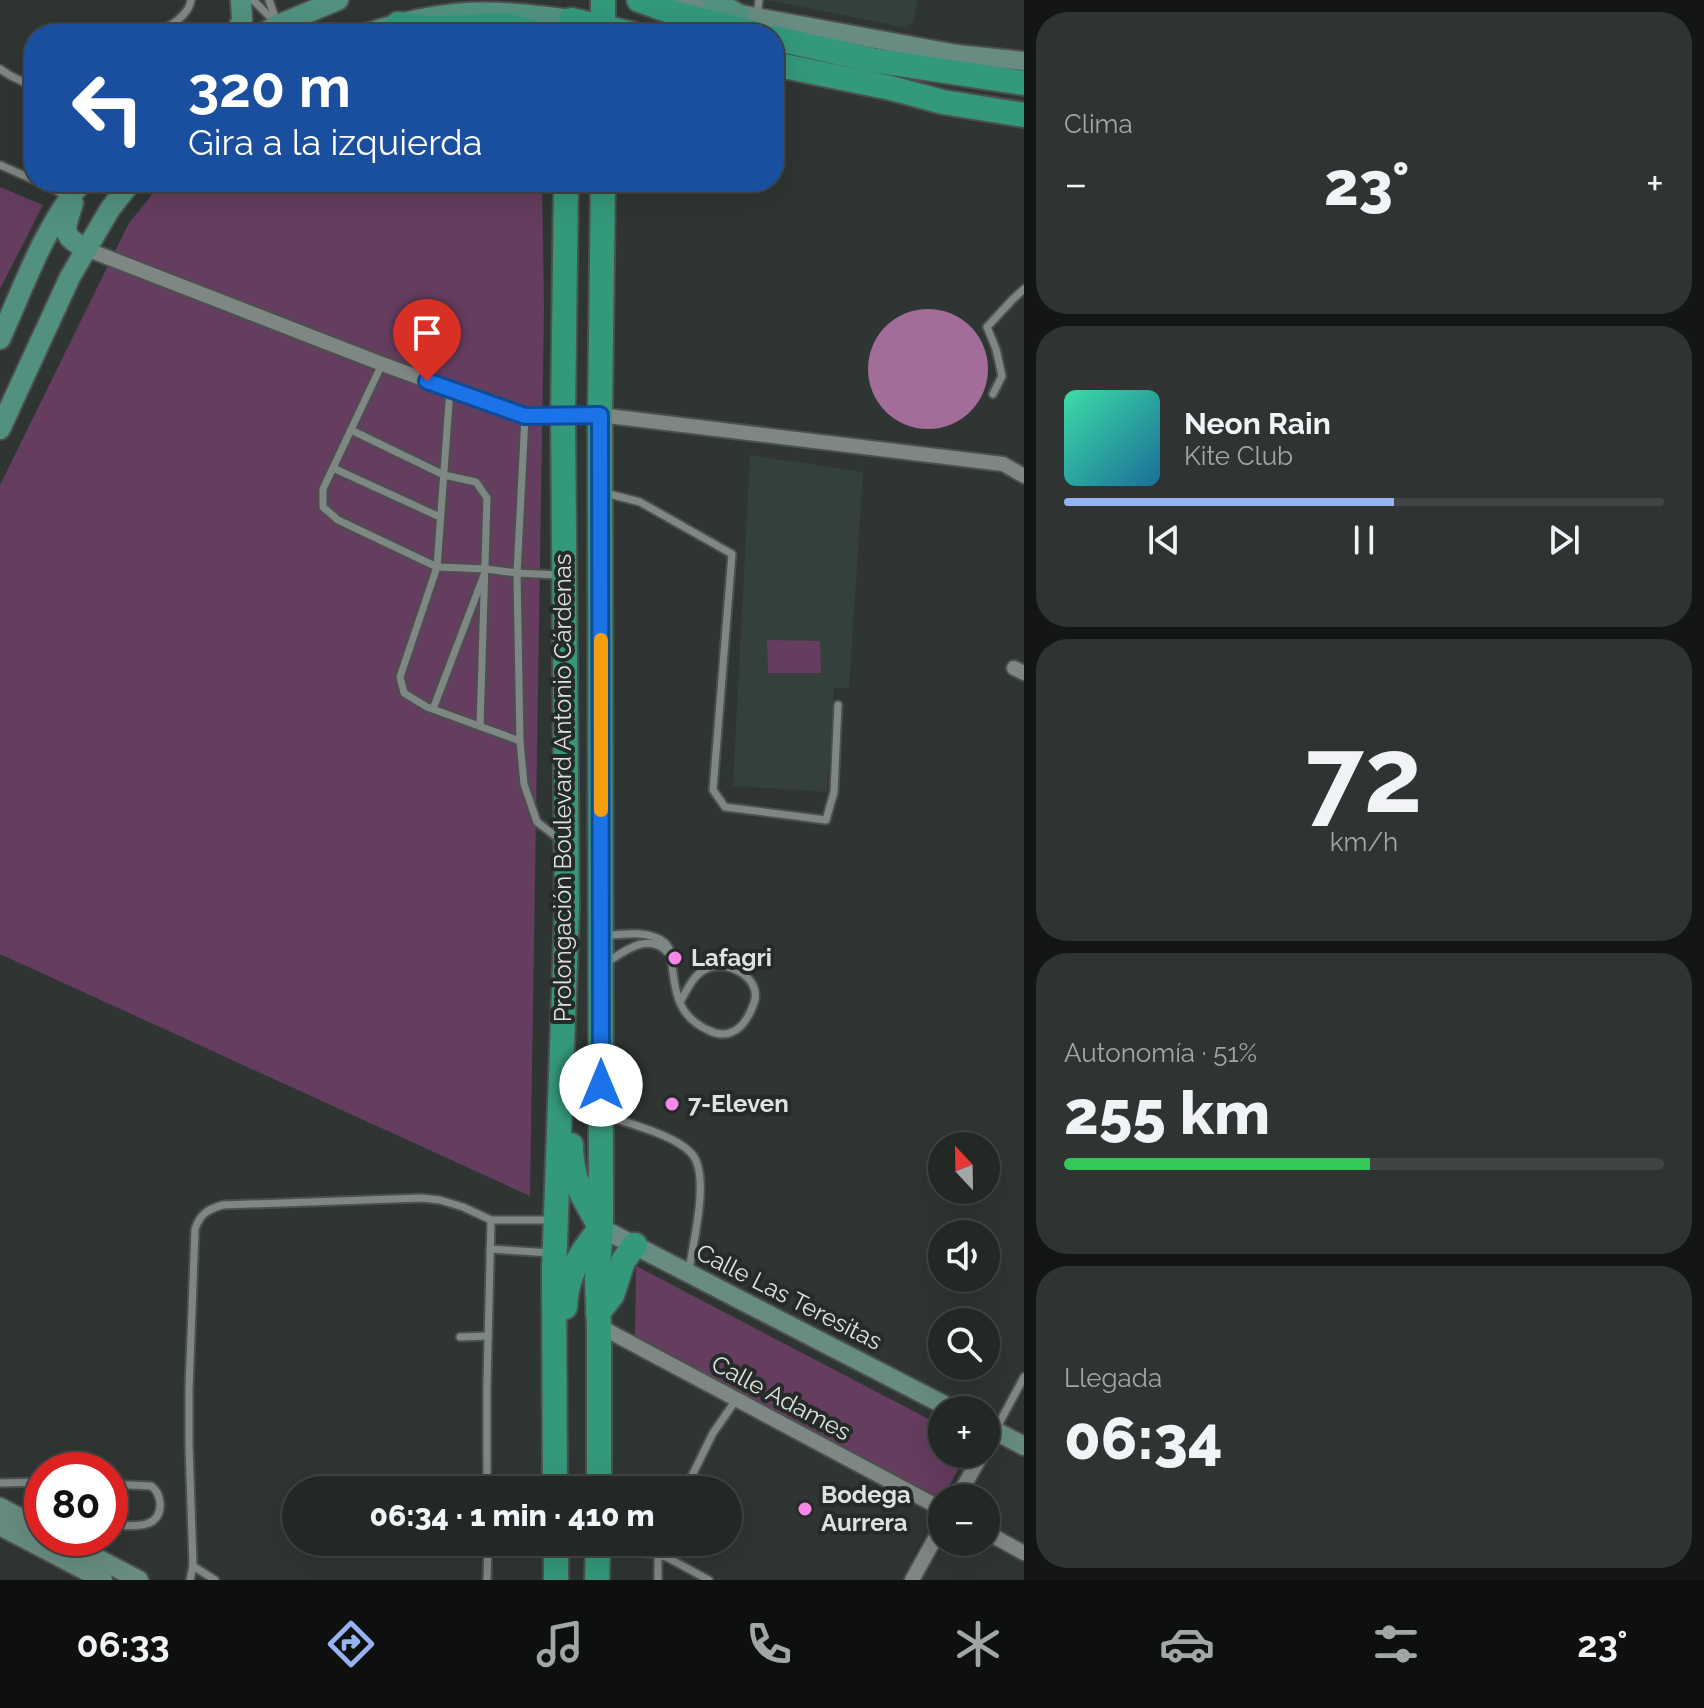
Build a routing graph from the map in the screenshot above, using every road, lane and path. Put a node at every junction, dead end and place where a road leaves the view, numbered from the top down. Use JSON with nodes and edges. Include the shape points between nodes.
{"nodes":[{"id":1,"x":191,"y":0,"type":"edge"},
{"id":2,"x":241,"y":0,"type":"edge"},
{"id":3,"x":253,"y":0,"type":"edge"},
{"id":4,"x":269,"y":0,"type":"edge"},
{"id":5,"x":338,"y":0,"type":"edge"},
{"id":6,"x":603,"y":0,"type":"edge"},
{"id":7,"x":639,"y":0,"type":"edge"},
{"id":8,"x":663,"y":0,"type":"edge"},
{"id":9,"x":713,"y":0,"type":"edge"},
{"id":10,"x":753,"y":17,"type":"edge"},
{"id":11,"x":571,"y":18,"type":"edge"},
{"id":12,"x":170,"y":24,"type":"edge"},
{"id":13,"x":240,"y":24,"type":"edge"},
{"id":14,"x":268,"y":24,"type":"edge"},
{"id":15,"x":271,"y":24,"type":"edge"},
{"id":16,"x":287,"y":24,"type":"edge"},
{"id":17,"x":408,"y":24,"type":"edge"},
{"id":18,"x":603,"y":24,"type":"edge"},
{"id":19,"x":784,"y":40,"type":"edge"},
{"id":20,"x":784,"y":66,"type":"edge"},
{"id":21,"x":0,"y":70,"type":"edge"},
{"id":22,"x":24,"y":82,"type":"edge"},
{"id":23,"x":1023,"y":82,"type":"edge"},
{"id":24,"x":891,"y":88,"type":"junction"},
{"id":25,"x":1024,"y":115,"type":"edge"},
{"id":26,"x":0,"y":165,"type":"edge"},
{"id":27,"x":24,"y":176,"type":"edge"},
{"id":28,"x":74,"y":192,"type":"edge"},
{"id":29,"x":76,"y":192,"type":"edge"},
{"id":30,"x":123,"y":192,"type":"edge"},
{"id":31,"x":566,"y":192,"type":"edge"},
{"id":32,"x":603,"y":192,"type":"edge"},
{"id":33,"x":86,"y":249,"type":"junction"},
{"id":34,"x":1024,"y":289,"type":"edge"},
{"id":35,"x":0,"y":339,"type":"edge"},
{"id":36,"x":382,"y":364,"type":"junction"},
{"id":37,"x":450,"y":389,"type":"junction"},
{"id":38,"x":993,"y":394,"type":"dead end"},
{"id":39,"x":563,"y":415,"type":"junction"},
{"id":40,"x":600,"y":415,"type":"junction"},
{"id":41,"x":525,"y":416,"type":"junction"},
{"id":42,"x":0,"y":429,"type":"edge"},
{"id":43,"x":351,"y":430,"type":"junction"},
{"id":44,"x":333,"y":468,"type":"junction"},
{"id":45,"x":444,"y":475,"type":"junction"},
{"id":46,"x":1024,"y":476,"type":"edge"},
{"id":47,"x":601,"y":493,"type":"junction"},
{"id":48,"x":440,"y":517,"type":"junction"},
{"id":49,"x":437,"y":567,"type":"junction"},
{"id":50,"x":486,"y":569,"type":"junction"},
{"id":51,"x":517,"y":573,"type":"junction"},
{"id":52,"x":565,"y":575,"type":"junction"},
{"id":53,"x":838,"y":705,"type":"dead end"},
{"id":54,"x":433,"y":709,"type":"junction"},
{"id":55,"x":480,"y":726,"type":"junction"},
{"id":56,"x":520,"y":741,"type":"junction"},
{"id":57,"x":567,"y":845,"type":"junction"},
{"id":58,"x":601,"y":936,"type":"junction"},
{"id":59,"x":671,"y":959,"type":"junction"},
{"id":60,"x":601,"y":966,"type":"junction"},
{"id":61,"x":563,"y":992,"type":"junction"},
{"id":62,"x":680,"y":1002,"type":"junction"},
{"id":63,"x":601,"y":1114,"type":"junction"},
{"id":64,"x":556,"y":1219,"type":"junction"},
{"id":65,"x":491,"y":1220,"type":"junction"},
{"id":66,"x":601,"y":1228,"type":"junction"},
{"id":67,"x":635,"y":1245,"type":"junction"},
{"id":68,"x":490,"y":1249,"type":"junction"},
{"id":69,"x":555,"y":1254,"type":"junction"},
{"id":70,"x":689,"y":1272,"type":"junction"},
{"id":71,"x":599,"y":1319,"type":"junction"},
{"id":72,"x":488,"y":1336,"type":"junction"},
{"id":73,"x":460,"y":1337,"type":"dead end"},
{"id":74,"x":1024,"y":1377,"type":"edge"},
{"id":75,"x":928,"y":1396,"type":"edge"},
{"id":76,"x":736,"y":1400,"type":"junction"},
{"id":77,"x":1000,"y":1417,"type":"edge"},
{"id":78,"x":555,"y":1431,"type":"junction"},
{"id":79,"x":1000,"y":1438,"type":"edge"},
{"id":80,"x":1024,"y":1446,"type":"edge"},
{"id":81,"x":487,"y":1476,"type":"edge"},
{"id":82,"x":555,"y":1476,"type":"edge"},
{"id":83,"x":599,"y":1476,"type":"edge"},
{"id":84,"x":692,"y":1476,"type":"edge"},
{"id":85,"x":24,"y":1482,"type":"edge"},
{"id":86,"x":0,"y":1483,"type":"edge"},
{"id":87,"x":128,"y":1485,"type":"edge"},
{"id":88,"x":928,"y":1502,"type":"edge"},
{"id":89,"x":0,"y":1507,"type":"edge"},
{"id":90,"x":24,"y":1520,"type":"edge"},
{"id":91,"x":0,"y":1526,"type":"edge"},
{"id":92,"x":128,"y":1526,"type":"edge"},
{"id":93,"x":1000,"y":1540,"type":"edge"},
{"id":94,"x":928,"y":1551,"type":"edge"},
{"id":95,"x":1024,"y":1553,"type":"edge"},
{"id":96,"x":93,"y":1556,"type":"edge"},
{"id":97,"x":488,"y":1556,"type":"edge"},
{"id":98,"x":556,"y":1556,"type":"edge"},
{"id":99,"x":598,"y":1556,"type":"edge"},
{"id":100,"x":657,"y":1556,"type":"edge"},
{"id":101,"x":662,"y":1556,"type":"edge"},
{"id":102,"x":193,"y":1566,"type":"junction"},
{"id":103,"x":103,"y":1580,"type":"edge"},
{"id":104,"x":139,"y":1580,"type":"edge"},
{"id":105,"x":190,"y":1580,"type":"edge"},
{"id":106,"x":215,"y":1580,"type":"edge"},
{"id":107,"x":487,"y":1580,"type":"edge"},
{"id":108,"x":556,"y":1580,"type":"edge"},
{"id":109,"x":597,"y":1580,"type":"edge"},
{"id":110,"x":658,"y":1580,"type":"edge"},
{"id":111,"x":709,"y":1580,"type":"edge"},
{"id":112,"x":912,"y":1580,"type":"edge"}],
"edges":[{"from":1,"to":12,"type":"lane","via":[[190,9]]},
{"from":2,"to":13,"type":"main road"},
{"from":3,"to":14,"type":"lane"},
{"from":4,"to":15,"type":"lane"},
{"from":5,"to":16,"type":"main road"},
{"from":6,"to":18,"type":"highway"},
{"from":7,"to":10,"type":"highway","via":[[692,18]]},
{"from":8,"to":10,"type":"street"},
{"from":9,"to":10,"type":"main road"},
{"from":10,"to":23,"type":"street","via":[[957,54]]},
{"from":11,"to":17,"type":"main road","via":[[500,12]]},
{"from":19,"to":23,"type":"highway","via":[[872,60]]},
{"from":20,"to":24,"type":"highway"},
{"from":21,"to":22,"type":"lane"},
{"from":23,"to":24,"type":"highway"},
{"from":24,"to":25,"type":"highway"},
{"from":26,"to":27,"type":"lane"},
{"from":28,"to":35,"type":"main road","via":[[51,227]]},
{"from":29,"to":33,"type":"main road","via":[[67,235]]},
{"from":30,"to":33,"type":"main road"},
{"from":31,"to":39,"type":"highway","name":"Prolongación Boulevard Antonio Cárdenas"},
{"from":32,"to":40,"type":"highway","name":"Prolongación Boulevard Antonio Cárdenas"},
{"from":33,"to":36,"type":"street"},
{"from":33,"to":42,"type":"main road"},
{"from":34,"to":38,"type":"lane","via":[[987,327],[1002,376]]},
{"from":36,"to":37,"type":"street"},
{"from":36,"to":43,"type":"lane"},
{"from":37,"to":41,"type":"street"},
{"from":37,"to":45,"type":"lane"},
{"from":39,"to":40,"type":"street"},
{"from":39,"to":41,"type":"street"},
{"from":39,"to":52,"type":"highway","name":"Prolongación Boulevard Antonio Cárdenas"},
{"from":40,"to":46,"type":"street","via":[[1003,464]]},
{"from":40,"to":47,"type":"highway","name":"Prolongación Boulevard Antonio Cárdenas"},
{"from":41,"to":51,"type":"lane"},
{"from":43,"to":44,"type":"lane"},
{"from":43,"to":45,"type":"lane"},
{"from":44,"to":48,"type":"lane"},
{"from":44,"to":49,"type":"lane","via":[[323,489],[323,507],[338,520]]},
{"from":45,"to":48,"type":"lane"},
{"from":45,"to":50,"type":"lane","via":[[476,482],[487,498]]},
{"from":47,"to":53,"type":"lane","via":[[640,502],[732,554],[713,790],[725,807],[826,820],[834,792]]},
{"from":47,"to":58,"type":"highway","name":"Prolongación Boulevard Antonio Cárdenas"},
{"from":48,"to":49,"type":"lane"},
{"from":49,"to":50,"type":"lane"},
{"from":49,"to":54,"type":"lane","via":[[400,677],[404,693]]},
{"from":50,"to":51,"type":"lane"},
{"from":50,"to":54,"type":"lane"},
{"from":50,"to":55,"type":"lane"},
{"from":51,"to":52,"type":"lane"},
{"from":51,"to":56,"type":"lane"},
{"from":52,"to":57,"type":"highway","name":"Prolongación Boulevard Antonio Cárdenas"},
{"from":54,"to":55,"type":"lane"},
{"from":55,"to":56,"type":"lane"},
{"from":56,"to":57,"type":"lane","via":[[524,784],[537,822]]},
{"from":57,"to":61,"type":"highway","name":"Prolongación Boulevard Antonio Cárdenas"},
{"from":58,"to":59,"type":"lane","via":[[651,936],[667,945]]},
{"from":58,"to":60,"type":"highway","name":"Prolongación Boulevard Antonio Cárdenas"},
{"from":59,"to":60,"type":"lane","via":[[662,946],[644,943]]},
{"from":59,"to":62,"type":"lane"},
{"from":60,"to":63,"type":"highway","name":"Prolongación Boulevard Antonio Cárdenas"},
{"from":61,"to":64,"type":"highway","name":"Prolongación Boulevard Antonio Cárdenas"},
{"from":61,"to":66,"type":"highway","via":[[573,1033],[572,1165],[577,1186]]},
{"from":62,"to":62,"type":"lane","via":[[699,973],[717,965],[746,976],[755,991],[742,1025],[727,1034],[695,1023]]},
{"from":63,"to":66,"type":"highway","name":"Prolongación Boulevard Antonio Cárdenas"},
{"from":63,"to":70,"type":"lane","via":[[677,1143],[698,1164],[701,1192]]},
{"from":64,"to":65,"type":"lane"},
{"from":64,"to":69,"type":"highway","name":"Prolongación Boulevard Antonio Cárdenas"},
{"from":65,"to":68,"type":"lane"},
{"from":65,"to":102,"type":"lane","via":[[463,1207],[421,1198],[223,1205],[205,1212],[195,1229],[189,1389]]},
{"from":66,"to":67,"type":"street","name":"Calle Las Teresitas"},
{"from":66,"to":71,"type":"highway","name":"Prolongación Boulevard Antonio Cárdenas"},
{"from":66,"to":78,"type":"highway","via":[[575,1264],[565,1295],[567,1391]]},
{"from":67,"to":70,"type":"street","name":"Calle Las Teresitas"},
{"from":67,"to":71,"type":"highway"},
{"from":68,"to":69,"type":"lane"},
{"from":68,"to":72,"type":"lane"},
{"from":69,"to":78,"type":"highway","name":"Prolongación Boulevard Antonio Cárdenas"},
{"from":70,"to":75,"type":"street","name":"Calle Las Teresitas"},
{"from":71,"to":76,"type":"street","name":"Calle Adames"},
{"from":71,"to":83,"type":"highway","name":"Prolongación Boulevard Antonio Cárdenas"},
{"from":72,"to":73,"type":"lane"},
{"from":72,"to":81,"type":"lane"},
{"from":74,"to":77,"type":"lane"},
{"from":76,"to":84,"type":"lane"},
{"from":76,"to":88,"type":"street","name":"Calle Adames"},
{"from":78,"to":82,"type":"highway","name":"Prolongación Boulevard Antonio Cárdenas"},
{"from":79,"to":80,"type":"street"},
{"from":85,"to":86,"type":"lane"},
{"from":87,"to":92,"type":"lane","via":[[151,1486],[160,1500],[153,1522]]},
{"from":89,"to":90,"type":"street"},
{"from":91,"to":103,"type":"street"},
{"from":93,"to":95,"type":"street"},
{"from":94,"to":112,"type":"street"},
{"from":96,"to":104,"type":"street"},
{"from":97,"to":107,"type":"lane"},
{"from":98,"to":108,"type":"highway"},
{"from":99,"to":109,"type":"highway"},
{"from":100,"to":110,"type":"lane"},
{"from":101,"to":111,"type":"lane"},
{"from":102,"to":105,"type":"lane"},
{"from":102,"to":106,"type":"lane"}]}
